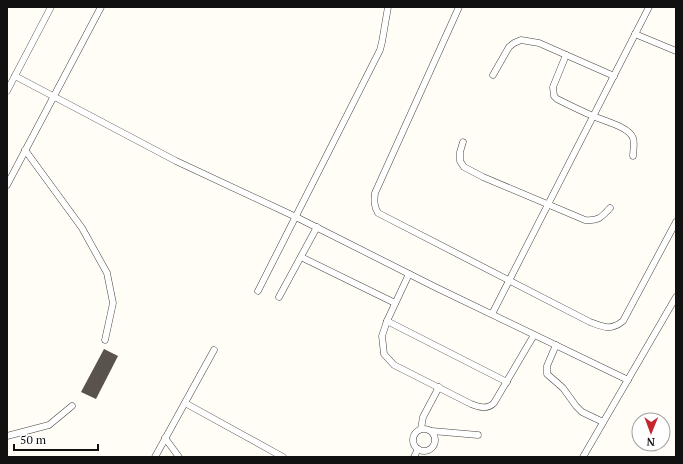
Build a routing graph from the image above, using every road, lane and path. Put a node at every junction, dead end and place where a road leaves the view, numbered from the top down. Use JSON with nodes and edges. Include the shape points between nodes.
{"nodes":[{"id":1,"x":51,"y":7,"type":"edge"},
{"id":2,"x":101,"y":7,"type":"edge"},
{"id":3,"x":388,"y":7,"type":"edge"},
{"id":4,"x":459,"y":7,"type":"edge"},
{"id":5,"x":649,"y":7,"type":"edge"},
{"id":6,"x":635,"y":34,"type":"junction"},
{"id":7,"x":676,"y":51,"type":"edge"},
{"id":8,"x":566,"y":55,"type":"junction"},
{"id":9,"x":493,"y":75,"type":"dead end"},
{"id":10,"x":15,"y":76,"type":"junction"},
{"id":11,"x":614,"y":76,"type":"junction"},
{"id":12,"x":7,"y":91,"type":"edge"},
{"id":13,"x":54,"y":96,"type":"junction"},
{"id":14,"x":593,"y":116,"type":"junction"},
{"id":15,"x":464,"y":142,"type":"dead end"},
{"id":16,"x":25,"y":150,"type":"junction"},
{"id":17,"x":632,"y":156,"type":"dead end"},
{"id":18,"x":7,"y":185,"type":"edge"},
{"id":19,"x":549,"y":203,"type":"junction"},
{"id":20,"x":610,"y":208,"type":"dead end"},
{"id":21,"x":296,"y":217,"type":"junction"},
{"id":22,"x":676,"y":222,"type":"edge"},
{"id":23,"x":317,"y":227,"type":"junction"},
{"id":24,"x":301,"y":257,"type":"junction"},
{"id":25,"x":409,"y":274,"type":"junction"},
{"id":26,"x":509,"y":281,"type":"junction"},
{"id":27,"x":258,"y":290,"type":"dead end"},
{"id":28,"x":279,"y":297,"type":"dead end"},
{"id":29,"x":676,"y":297,"type":"edge"},
{"id":30,"x":395,"y":303,"type":"junction"},
{"id":31,"x":492,"y":314,"type":"junction"},
{"id":32,"x":387,"y":321,"type":"junction"},
{"id":33,"x":534,"y":334,"type":"junction"},
{"id":34,"x":105,"y":340,"type":"dead end"},
{"id":35,"x":556,"y":345,"type":"junction"},
{"id":36,"x":214,"y":350,"type":"dead end"},
{"id":37,"x":628,"y":380,"type":"junction"},
{"id":38,"x":507,"y":382,"type":"junction"},
{"id":39,"x":439,"y":387,"type":"junction"},
{"id":40,"x":185,"y":403,"type":"junction"},
{"id":41,"x":72,"y":406,"type":"dead end"},
{"id":42,"x":603,"y":422,"type":"junction"},
{"id":43,"x":421,"y":429,"type":"junction"},
{"id":44,"x":432,"y":431,"type":"junction"},
{"id":45,"x":478,"y":435,"type":"dead end"},
{"id":46,"x":7,"y":436,"type":"edge"},
{"id":47,"x":166,"y":438,"type":"junction"},
{"id":48,"x":418,"y":449,"type":"junction"},
{"id":49,"x":155,"y":457,"type":"edge"},
{"id":50,"x":179,"y":457,"type":"edge"},
{"id":51,"x":283,"y":457,"type":"edge"},
{"id":52,"x":414,"y":457,"type":"edge"},
{"id":53,"x":583,"y":457,"type":"edge"}],
"edges":[{"from":1,"to":10,"type":"lane"},
{"from":2,"to":13,"type":"lane"},
{"from":3,"to":21,"type":"lane","via":[[380,50]]},
{"from":4,"to":26,"type":"lane","via":[[375,193],[375,207],[385,217]]},
{"from":5,"to":6,"type":"lane"},
{"from":6,"to":7,"type":"lane"},
{"from":6,"to":11,"type":"lane"},
{"from":8,"to":9,"type":"lane","via":[[539,42],[521,40],[509,47]]},
{"from":8,"to":11,"type":"lane"},
{"from":8,"to":14,"type":"lane","via":[[553,87],[554,96]]},
{"from":10,"to":12,"type":"lane"},
{"from":10,"to":13,"type":"lane"},
{"from":11,"to":14,"type":"lane"},
{"from":13,"to":16,"type":"lane"},
{"from":13,"to":21,"type":"lane","via":[[176,161]]},
{"from":14,"to":17,"type":"lane","via":[[629,133],[634,145]]},
{"from":14,"to":19,"type":"lane"},
{"from":15,"to":19,"type":"lane","via":[[460,161],[464,167]]},
{"from":16,"to":18,"type":"lane"},
{"from":16,"to":34,"type":"lane","via":[[82,228],[107,273],[113,303]]},
{"from":19,"to":20,"type":"lane","via":[[585,220],[593,221]]},
{"from":19,"to":26,"type":"lane"},
{"from":21,"to":23,"type":"lane"},
{"from":21,"to":27,"type":"lane"},
{"from":22,"to":26,"type":"lane","via":[[623,321],[618,325],[603,327],[590,322]]},
{"from":23,"to":24,"type":"lane"},
{"from":23,"to":25,"type":"lane"},
{"from":24,"to":28,"type":"lane"},
{"from":24,"to":30,"type":"lane"},
{"from":25,"to":30,"type":"lane"},
{"from":25,"to":31,"type":"lane"},
{"from":26,"to":31,"type":"lane"},
{"from":29,"to":37,"type":"lane"},
{"from":30,"to":32,"type":"lane"},
{"from":31,"to":33,"type":"lane"},
{"from":32,"to":38,"type":"lane"},
{"from":32,"to":39,"type":"lane","via":[[382,336],[384,354],[394,364]]},
{"from":33,"to":35,"type":"lane"},
{"from":33,"to":38,"type":"lane"},
{"from":35,"to":37,"type":"lane"},
{"from":35,"to":42,"type":"lane","via":[[547,366],[547,374],[563,388],[582,412]]},
{"from":36,"to":40,"type":"lane"},
{"from":37,"to":42,"type":"lane"},
{"from":38,"to":39,"type":"lane","via":[[494,403],[484,408]]},
{"from":39,"to":43,"type":"lane","via":[[423,417]]},
{"from":40,"to":47,"type":"lane"},
{"from":40,"to":51,"type":"lane"},
{"from":41,"to":46,"type":"lane","via":[[49,425]]},
{"from":42,"to":53,"type":"lane"},
{"from":43,"to":44,"type":"lane"},
{"from":43,"to":48,"type":"lane","via":[[413,436],[413,444]]},
{"from":44,"to":45,"type":"lane"},
{"from":44,"to":48,"type":"lane","via":[[435,438],[432,448],[425,451]]},
{"from":47,"to":49,"type":"lane"},
{"from":47,"to":50,"type":"lane"},
{"from":48,"to":52,"type":"lane"}]}
